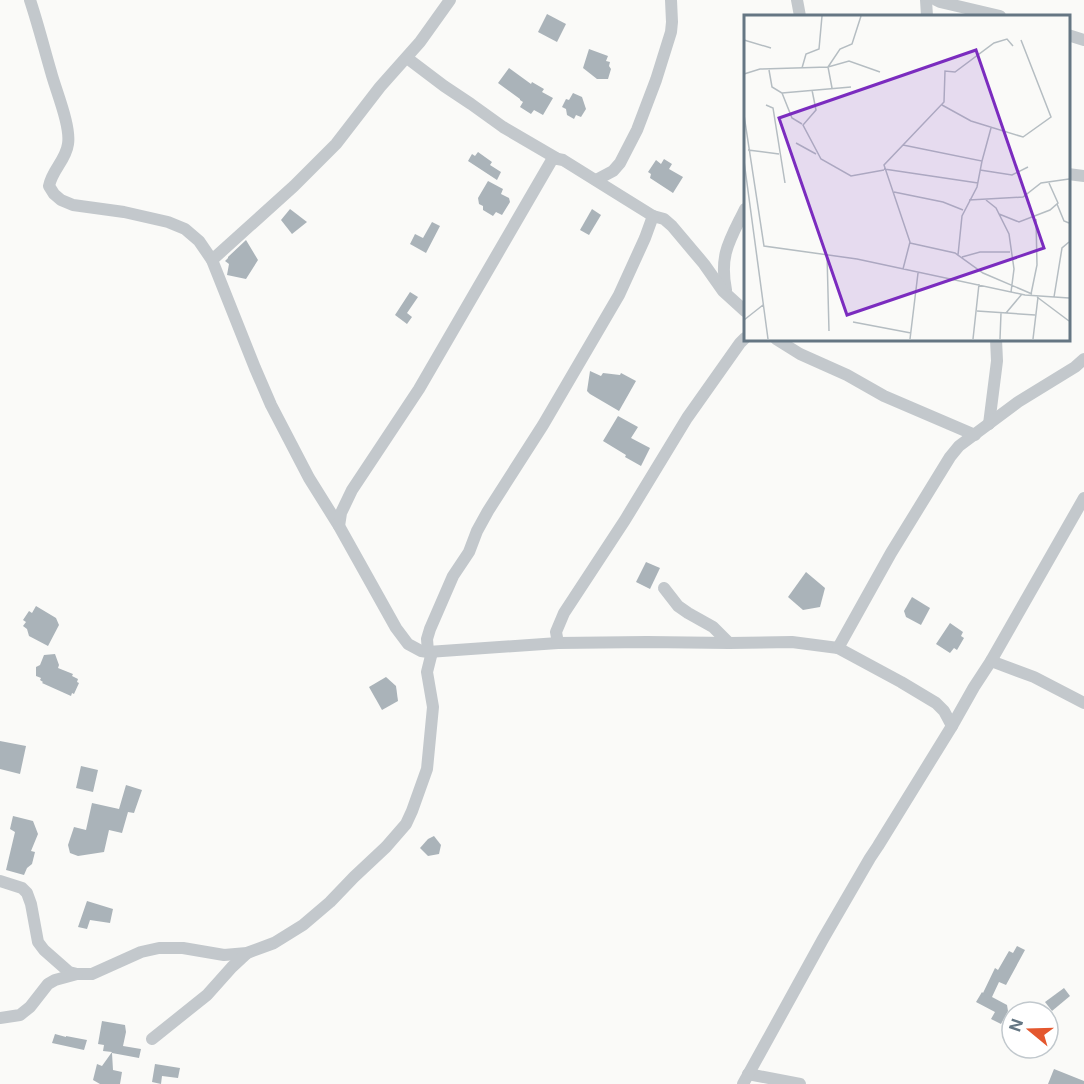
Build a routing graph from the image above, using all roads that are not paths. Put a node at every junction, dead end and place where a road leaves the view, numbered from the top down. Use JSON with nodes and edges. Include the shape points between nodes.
{"nodes":[{"id":1,"x":30,"y":0,"type":"edge"},
{"id":2,"x":450,"y":0,"type":"edge"},
{"id":3,"x":671,"y":0,"type":"edge"},
{"id":4,"x":797,"y":0,"type":"edge"},
{"id":5,"x":926,"y":0,"type":"edge"},
{"id":6,"x":936,"y":0,"type":"edge"},
{"id":7,"x":800,"y":15,"type":"edge"},
{"id":8,"x":927,"y":15,"type":"edge"},
{"id":9,"x":996,"y":15,"type":"edge"},
{"id":10,"x":1069,"y":35,"type":"edge"},
{"id":11,"x":1084,"y":40,"type":"edge"},
{"id":12,"x":407,"y":58,"type":"junction"},
{"id":13,"x":556,"y":158,"type":"junction"},
{"id":14,"x":1069,"y":174,"type":"edge"},
{"id":15,"x":1084,"y":176,"type":"edge"},
{"id":16,"x":596,"y":180,"type":"junction"},
{"id":17,"x":744,"y":211,"type":"edge"},
{"id":18,"x":653,"y":216,"type":"junction"},
{"id":19,"x":212,"y":260,"type":"junction"},
{"id":20,"x":726,"y":294,"type":"junction"},
{"id":21,"x":744,"y":310,"type":"edge"},
{"id":22,"x":744,"y":339,"type":"edge"},
{"id":23,"x":778,"y":340,"type":"edge"},
{"id":24,"x":996,"y":340,"type":"edge"},
{"id":25,"x":1084,"y":359,"type":"edge"},
{"id":26,"x":989,"y":424,"type":"junction"},
{"id":27,"x":975,"y":435,"type":"junction"},
{"id":28,"x":1084,"y":498,"type":"edge"},
{"id":29,"x":339,"y":526,"type":"junction"},
{"id":30,"x":664,"y":588,"type":"dead end"},
{"id":31,"x":558,"y":643,"type":"junction"},
{"id":32,"x":729,"y":643,"type":"junction"},
{"id":33,"x":838,"y":648,"type":"junction"},
{"id":34,"x":430,"y":652,"type":"junction"},
{"id":35,"x":991,"y":661,"type":"junction"},
{"id":36,"x":1084,"y":703,"type":"edge"},
{"id":37,"x":952,"y":726,"type":"junction"},
{"id":38,"x":0,"y":881,"type":"edge"},
{"id":39,"x":247,"y":953,"type":"junction"},
{"id":40,"x":76,"y":974,"type":"junction"},
{"id":41,"x":0,"y":1018,"type":"edge"},
{"id":42,"x":152,"y":1039,"type":"dead end"},
{"id":43,"x":746,"y":1079,"type":"edge"},
{"id":44,"x":800,"y":1084,"type":"edge"}],
"edges":[{"from":1,"to":19,"type":"street","via":[[69,137],[66,155],[51,177],[49,186],[54,194],[73,205],[124,212],[179,226],[192,233]]},
{"from":2,"to":12,"type":"street"},
{"from":3,"to":16,"type":"street","via":[[671,32],[637,130],[620,163]]},
{"from":4,"to":7,"type":"street"},
{"from":5,"to":8,"type":"street"},
{"from":6,"to":9,"type":"street"},
{"from":10,"to":11,"type":"street"},
{"from":12,"to":13,"type":"street"},
{"from":12,"to":19,"type":"street","via":[[336,144]]},
{"from":13,"to":16,"type":"street"},
{"from":13,"to":29,"type":"street","via":[[550,160],[419,389],[352,490]]},
{"from":14,"to":15,"type":"street"},
{"from":16,"to":18,"type":"street"},
{"from":17,"to":20,"type":"street","via":[[726,248]]},
{"from":18,"to":20,"type":"street","via":[[672,226]]},
{"from":18,"to":34,"type":"street","via":[[619,296],[488,511],[453,576],[430,629]]},
{"from":19,"to":29,"type":"street","via":[[271,405]]},
{"from":20,"to":21,"type":"street"},
{"from":22,"to":31,"type":"street","via":[[687,418],[564,613],[556,632]]},
{"from":23,"to":27,"type":"street","via":[[884,396]]},
{"from":24,"to":26,"type":"street"},
{"from":25,"to":26,"type":"street"},
{"from":26,"to":27,"type":"street"},
{"from":27,"to":33,"type":"street","via":[[950,457]]},
{"from":28,"to":35,"type":"street"},
{"from":29,"to":34,"type":"street","via":[[396,628],[408,644]]},
{"from":30,"to":32,"type":"street","via":[[678,606],[713,627]]},
{"from":31,"to":32,"type":"street"},
{"from":31,"to":34,"type":"street"},
{"from":32,"to":33,"type":"street","via":[[792,642]]},
{"from":33,"to":37,"type":"street","via":[[936,703]]},
{"from":34,"to":39,"type":"street","via":[[427,672],[433,706],[427,769],[406,824],[303,925],[274,943]]},
{"from":35,"to":36,"type":"street","via":[[1034,677]]},
{"from":35,"to":37,"type":"street"},
{"from":37,"to":43,"type":"street","via":[[870,858]]},
{"from":38,"to":40,"type":"street","via":[[27,893],[38,942]]},
{"from":39,"to":40,"type":"street","via":[[224,955],[159,948],[92,974]]},
{"from":39,"to":42,"type":"street","via":[[207,994]]},
{"from":40,"to":41,"type":"street","via":[[48,984],[20,1015]]},
{"from":43,"to":44,"type":"street"}]}
